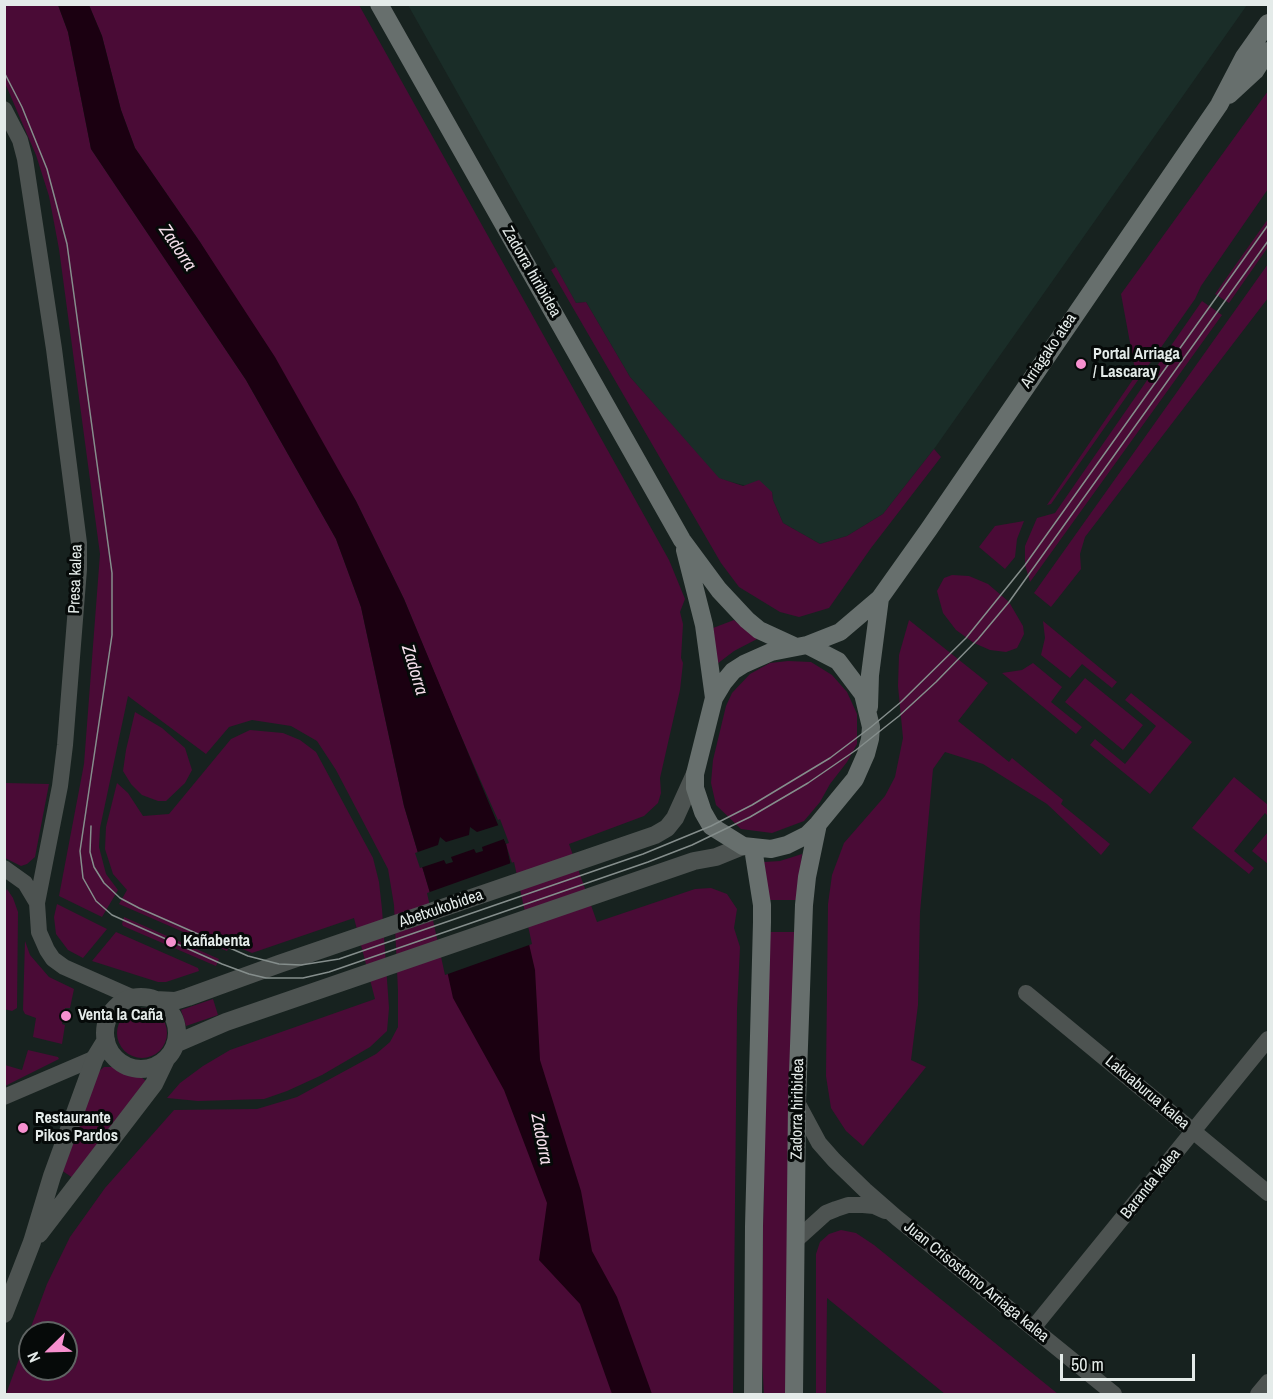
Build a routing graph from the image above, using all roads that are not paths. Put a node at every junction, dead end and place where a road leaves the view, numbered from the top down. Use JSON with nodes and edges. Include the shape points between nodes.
{"nodes":[{"id":1,"x":379,"y":4,"type":"edge"},
{"id":2,"x":1269,"y":22,"type":"edge"},
{"id":3,"x":1269,"y":51,"type":"edge"},
{"id":4,"x":1219,"y":105,"type":"junction"},
{"id":5,"x":4,"y":110,"type":"edge"},
{"id":6,"x":682,"y":540,"type":"junction"},
{"id":7,"x":880,"y":598,"type":"junction"},
{"id":8,"x":801,"y":646,"type":"junction"},
{"id":9,"x":714,"y":698,"type":"junction"},
{"id":10,"x":868,"y":712,"type":"junction"},
{"id":11,"x":695,"y":774,"type":"junction"},
{"id":12,"x":818,"y":824,"type":"junction"},
{"id":13,"x":748,"y":847,"type":"junction"},
{"id":14,"x":4,"y":868,"type":"edge"},
{"id":15,"x":37,"y":903,"type":"junction"},
{"id":16,"x":1026,"y":993,"type":"dead end"},
{"id":17,"x":134,"y":998,"type":"junction"},
{"id":18,"x":155,"y":1000,"type":"junction"},
{"id":19,"x":1269,"y":1039,"type":"edge"},
{"id":20,"x":106,"y":1040,"type":"junction"},
{"id":21,"x":170,"y":1052,"type":"junction"},
{"id":22,"x":95,"y":1058,"type":"junction"},
{"id":23,"x":4,"y":1097,"type":"edge"},
{"id":24,"x":797,"y":1102,"type":"junction"},
{"id":25,"x":1193,"y":1132,"type":"junction"},
{"id":26,"x":1269,"y":1192,"type":"edge"},
{"id":27,"x":894,"y":1215,"type":"junction"},
{"id":28,"x":32,"y":1242,"type":"junction"},
{"id":29,"x":795,"y":1242,"type":"junction"},
{"id":30,"x":4,"y":1314,"type":"edge"},
{"id":31,"x":1033,"y":1328,"type":"junction"},
{"id":32,"x":1269,"y":1382,"type":"edge"},
{"id":33,"x":753,"y":1395,"type":"edge"},
{"id":34,"x":794,"y":1395,"type":"edge"},
{"id":35,"x":1114,"y":1395,"type":"edge"},
{"id":36,"x":1258,"y":1395,"type":"edge"}],
"edges":[{"from":1,"to":6,"type":"main road","name":"Zadorra hiribidea"},
{"from":2,"to":4,"type":"main road","name":"Arriagako atea","via":[[1244,57]]},
{"from":3,"to":4,"type":"main road","name":"Arriagako atea","via":[[1255,71]]},
{"from":4,"to":7,"type":"main road","name":"Arriagako atea"},
{"from":5,"to":15,"type":"street","name":"Presa kalea","via":[[25,159],[79,543],[60,786]]},
{"from":6,"to":8,"type":"main road","name":"Zadorra hiribidea","via":[[747,620],[759,630]]},
{"from":6,"to":9,"type":"main road","name":"Zadorra hiribidea","via":[[702,615]]},
{"from":7,"to":8,"type":"main road","name":"Arriagako atea","via":[[840,632]]},
{"from":7,"to":10,"type":"main road","name":"Arriagako atea"},
{"from":8,"to":9,"type":"main road","name":"Zadorra hiribidea","via":[[771,652],[744,664],[733,671]]},
{"from":8,"to":10,"type":"main road","name":"Zadorra hiribidea","via":[[837,661],[863,694]]},
{"from":9,"to":11,"type":"main road","name":"Zadorra hiribidea"},
{"from":10,"to":12,"type":"main road","name":"Zadorra hiribidea","via":[[870,739],[855,778]]},
{"from":11,"to":13,"type":"main road","name":"Zadorra hiribidea","via":[[699,801],[711,826]]},
{"from":11,"to":18,"type":"street","name":"Abetxukobidea","via":[[681,807],[666,828],[655,835],[188,998]]},
{"from":12,"to":13,"type":"main road","name":"Zadorra hiribidea","via":[[787,845],[771,849]]},
{"from":12,"to":24,"type":"main road","name":"Zadorra hiribidea","via":[[804,905]]},
{"from":13,"to":21,"type":"street","via":[[694,861],[226,1022]]},
{"from":13,"to":33,"type":"main road","via":[[762,905]]},
{"from":14,"to":15,"type":"street","via":[[25,883]]},
{"from":15,"to":17,"type":"street","name":"Presa kalea","via":[[39,932],[53,959],[81,976]]},
{"from":16,"to":25,"type":"street","name":"Lakuaburua kalea"},
{"from":17,"to":18,"type":"street"},
{"from":17,"to":20,"type":"street","via":[[110,1016]]},
{"from":18,"to":21,"type":"street","via":[[173,1018],[177,1035]]},
{"from":19,"to":25,"type":"street","name":"Baranda kalea"},
{"from":20,"to":21,"type":"street","via":[[113,1055],[130,1067],[152,1067]]},
{"from":20,"to":22,"type":"street"},
{"from":21,"to":28,"type":"street","via":[[154,1084]]},
{"from":22,"to":23,"type":"street"},
{"from":22,"to":28,"type":"street"},
{"from":24,"to":27,"type":"street","name":"Juan Crisostomo Arriaga kalea","via":[[819,1143]]},
{"from":24,"to":29,"type":"main road","name":"Zadorra hiribidea"},
{"from":25,"to":26,"type":"street","name":"Lakuaburua kalea"},
{"from":25,"to":31,"type":"street","name":"Baranda kalea"},
{"from":27,"to":29,"type":"street","name":"Juan Crisostomo Arriaga kalea","via":[[874,1206],[848,1205],[826,1213]]},
{"from":27,"to":31,"type":"street","name":"Juan Crisostomo Arriaga kalea"},
{"from":28,"to":30,"type":"street"},
{"from":29,"to":34,"type":"main road","name":"Zadorra hiribidea"},
{"from":31,"to":35,"type":"street","name":"Juan Crisostomo Arriaga kalea"},
{"from":32,"to":36,"type":"street"}]}
